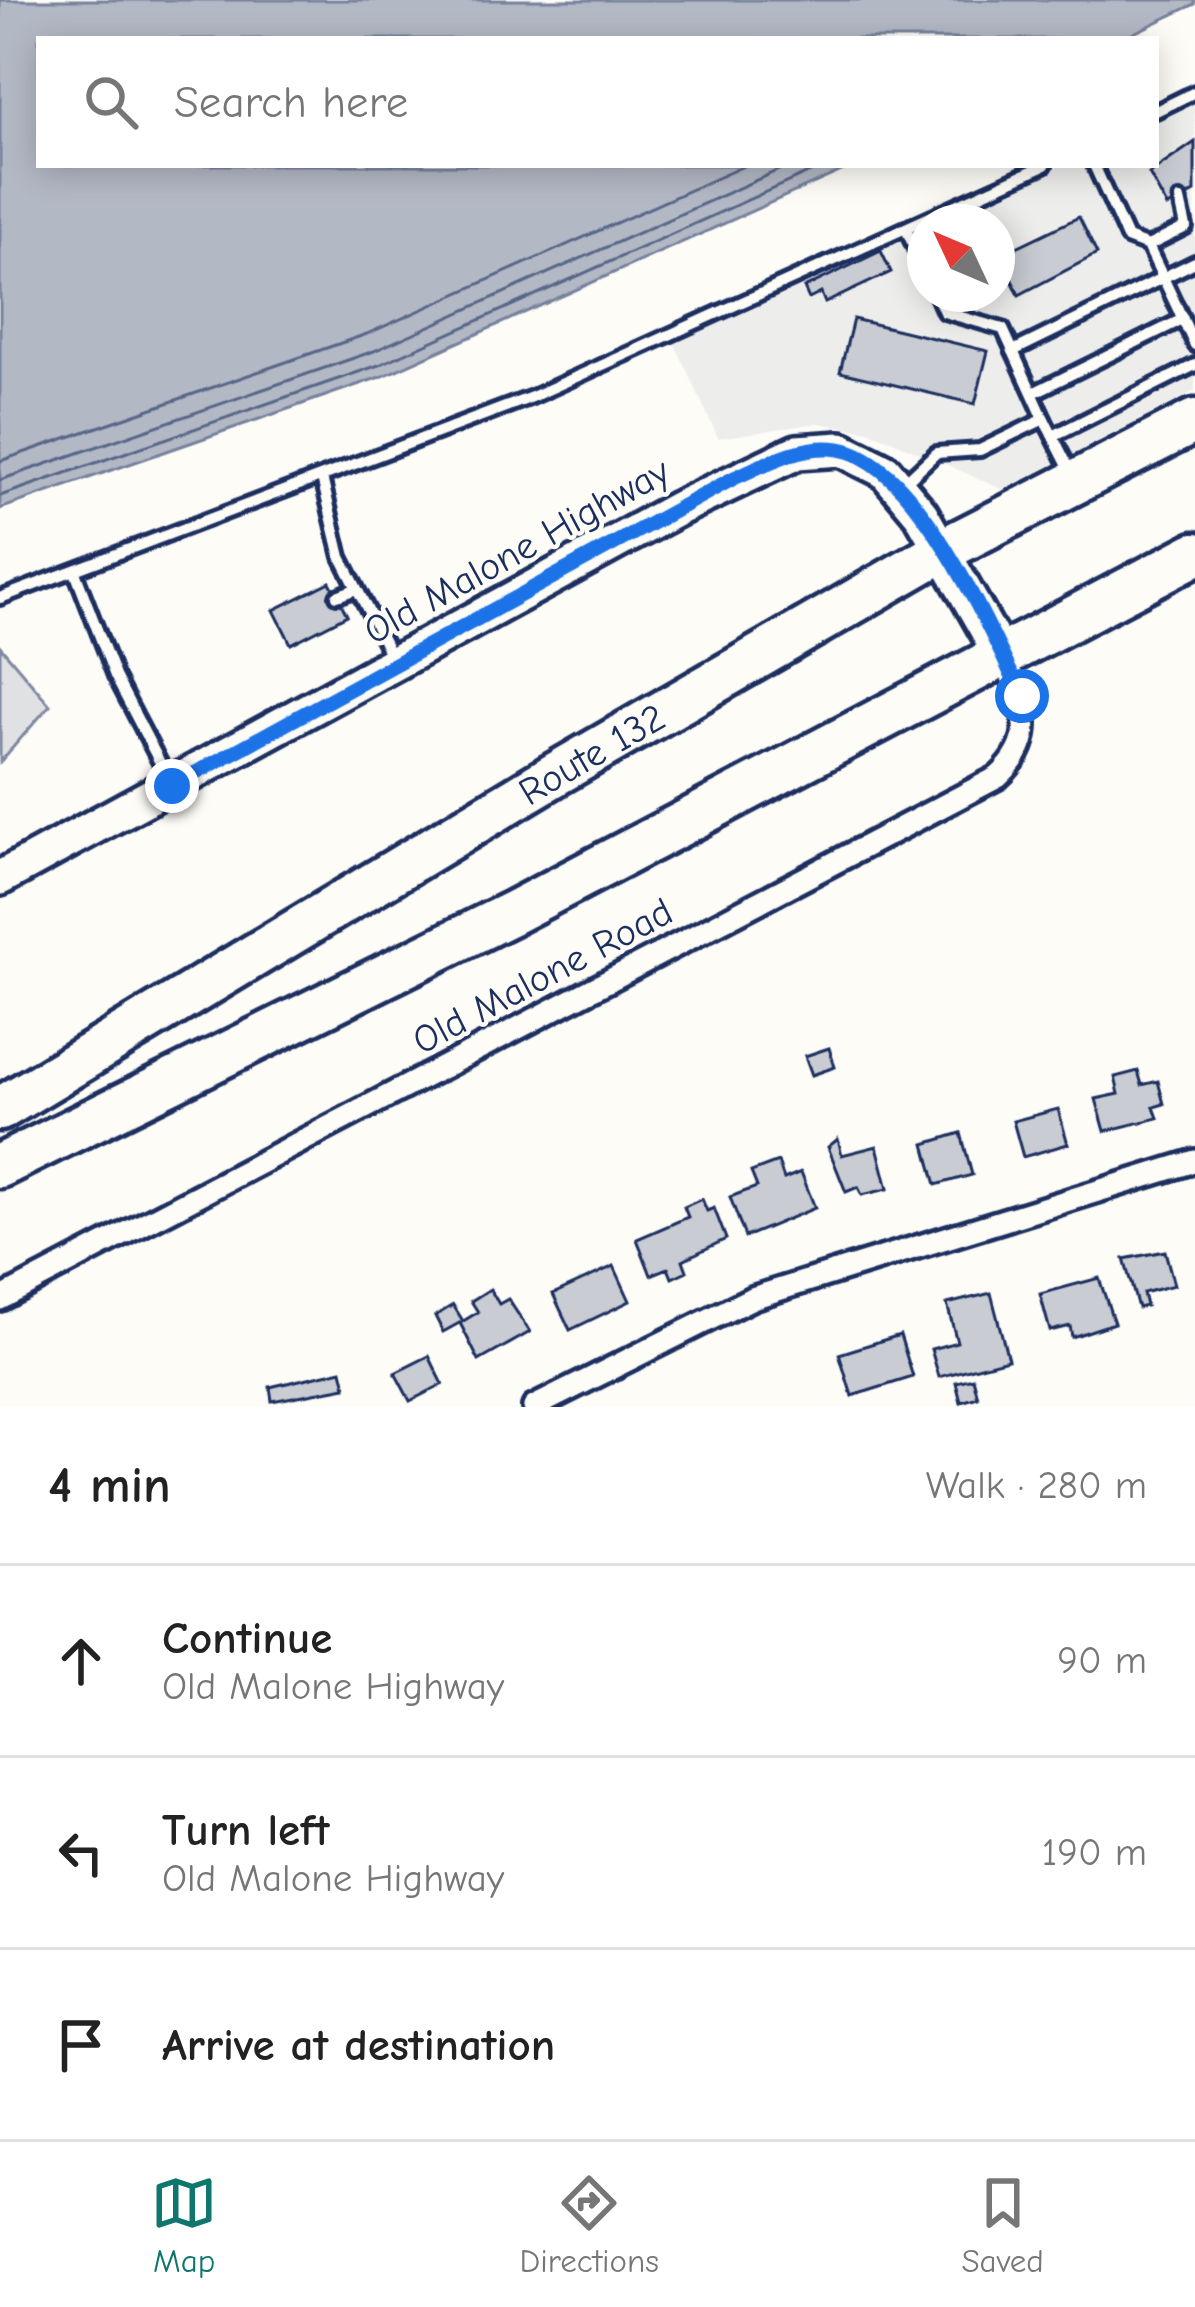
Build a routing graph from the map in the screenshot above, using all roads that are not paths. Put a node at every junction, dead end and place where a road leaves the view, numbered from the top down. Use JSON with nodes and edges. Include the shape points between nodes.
{"nodes":[{"id":1,"x":1195,"y":92,"type":"edge"},
{"id":2,"x":1159,"y":110,"type":"edge"},
{"id":3,"x":1039,"y":168,"type":"edge"},
{"id":4,"x":1095,"y":168,"type":"edge"},
{"id":5,"x":1180,"y":200,"type":"dead end"},
{"id":6,"x":906,"y":230,"type":"joint"},
{"id":7,"x":1148,"y":246,"type":"junction"},
{"id":8,"x":1195,"y":262,"type":"edge"},
{"id":9,"x":1163,"y":278,"type":"junction"},
{"id":10,"x":944,"y":312,"type":"edge"},
{"id":11,"x":1184,"y":319,"type":"junction"},
{"id":12,"x":1195,"y":345,"type":"edge"},
{"id":13,"x":1013,"y":351,"type":"junction"},
{"id":14,"x":1195,"y":364,"type":"edge"},
{"id":15,"x":1033,"y":393,"type":"junction"},
{"id":16,"x":1044,"y":419,"type":"junction"},
{"id":17,"x":1195,"y":422,"type":"edge"},
{"id":18,"x":1053,"y":436,"type":"junction"},
{"id":19,"x":322,"y":478,"type":"junction"},
{"id":20,"x":1076,"y":482,"type":"junction"},
{"id":21,"x":900,"y":487,"type":"junction"},
{"id":22,"x":943,"y":550,"type":"junction"},
{"id":23,"x":1195,"y":554,"type":"edge"},
{"id":24,"x":75,"y":572,"type":"junction"},
{"id":25,"x":356,"y":589,"type":"junction"},
{"id":26,"x":337,"y":596,"type":"dead end"},
{"id":27,"x":0,"y":598,"type":"edge"},
{"id":28,"x":1003,"y":658,"type":"junction"},
{"id":29,"x":395,"y":664,"type":"junction"},
{"id":30,"x":172,"y":786,"type":"junction"},
{"id":31,"x":0,"y":878,"type":"edge"},
{"id":32,"x":0,"y":1109,"type":"edge"},
{"id":33,"x":1195,"y":1161,"type":"edge"},
{"id":34,"x":10,"y":1165,"type":"edge"},
{"id":35,"x":0,"y":1300,"type":"edge"},
{"id":36,"x":534,"y":1407,"type":"edge"}],
"edges":[{"from":1,"to":2,"type":"lane"},
{"from":3,"to":6,"type":"lane"},
{"from":4,"to":7,"type":"lane","via":[[1127,238]]},
{"from":5,"to":7,"type":"lane","via":[[1186,227]]},
{"from":6,"to":19,"type":"lane","via":[[532,397]]},
{"from":7,"to":9,"type":"lane"},
{"from":8,"to":9,"type":"lane"},
{"from":9,"to":11,"type":"lane"},
{"from":9,"to":13,"type":"lane"},
{"from":10,"to":13,"type":"lane","via":[[1004,329]]},
{"from":11,"to":12,"type":"lane"},
{"from":11,"to":15,"type":"lane"},
{"from":13,"to":15,"type":"lane"},
{"from":14,"to":18,"type":"lane"},
{"from":15,"to":16,"type":"lane"},
{"from":16,"to":18,"type":"lane"},
{"from":16,"to":21,"type":"lane","via":[[980,451],[936,453]]},
{"from":17,"to":20,"type":"highway","name":"Route 132"},
{"from":18,"to":20,"type":"lane"},
{"from":19,"to":24,"type":"lane"},
{"from":19,"to":25,"type":"lane"},
{"from":20,"to":22,"type":"highway","name":"Route 132"},
{"from":21,"to":22,"type":"street","name":"Old Malone Highway"},
{"from":21,"to":29,"type":"street","name":"Old Malone Highway","via":[[854,453],[797,452],[734,478]]},
{"from":22,"to":28,"type":"street","name":"Old Malone Highway"},
{"from":22,"to":32,"type":"highway","name":"Route 132"},
{"from":23,"to":28,"type":"highway"},
{"from":24,"to":27,"type":"lane"},
{"from":24,"to":30,"type":"lane","via":[[115,676]]},
{"from":25,"to":26,"type":"lane"},
{"from":25,"to":29,"type":"lane"},
{"from":28,"to":34,"type":"highway"},
{"from":28,"to":35,"type":"street","name":"Old Malone Road","via":[[1027,729],[1016,759],[985,785]]},
{"from":29,"to":30,"type":"street","name":"Old Malone Highway"},
{"from":30,"to":31,"type":"street","name":"Old Malone Highway"},
{"from":33,"to":36,"type":"street","via":[[752,1298]]}]}
